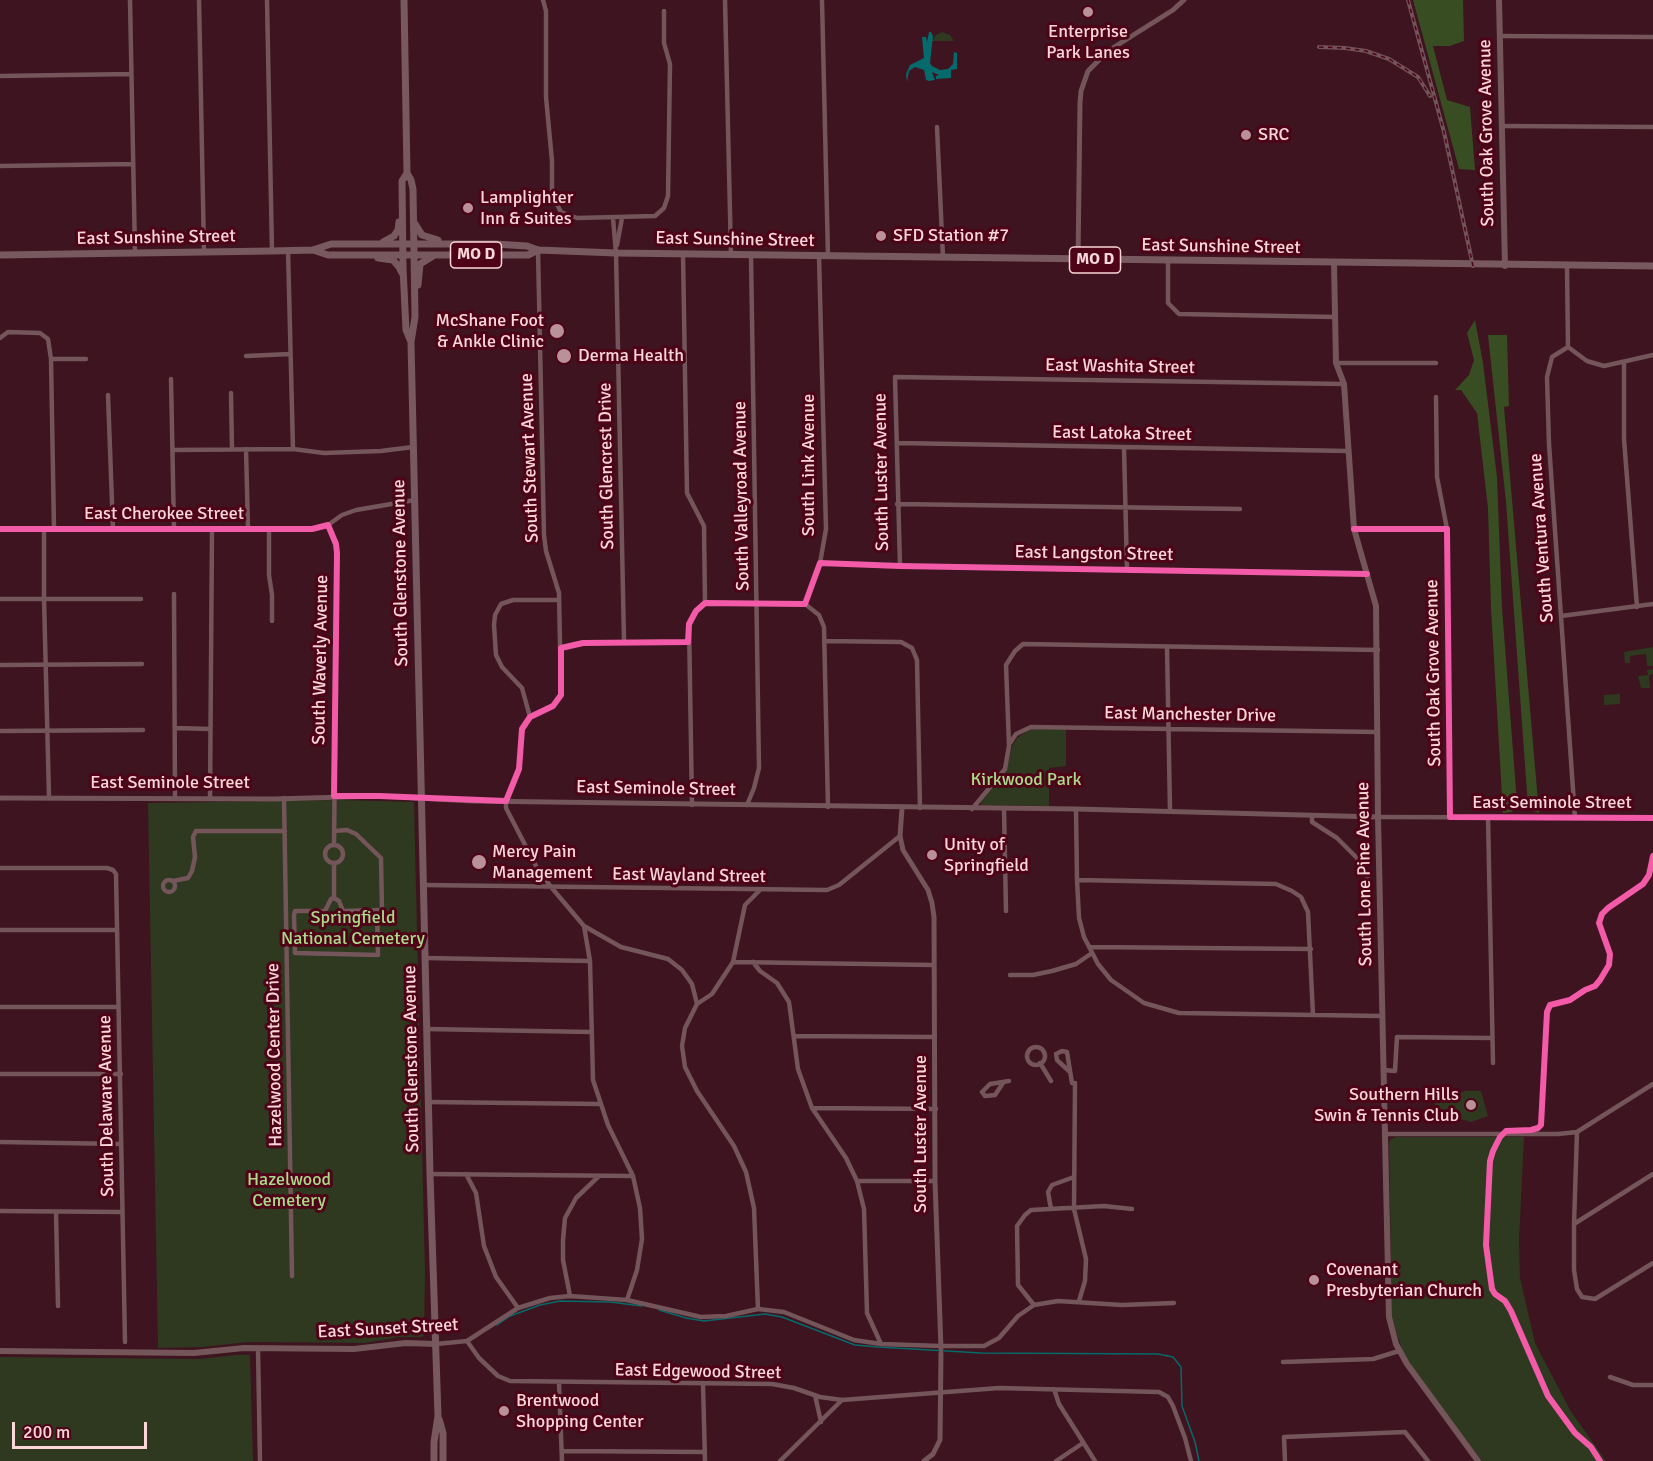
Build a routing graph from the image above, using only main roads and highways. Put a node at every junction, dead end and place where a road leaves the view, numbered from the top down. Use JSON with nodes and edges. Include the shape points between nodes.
{"nodes":[{"id":1,"x":404,"y":0,"type":"edge"},
{"id":2,"x":1499,"y":0,"type":"edge"},
{"id":3,"x":407,"y":172,"type":"junction"},
{"id":4,"x":402,"y":187,"type":"junction"},
{"id":5,"x":413,"y":214,"type":"junction"},
{"id":6,"x":378,"y":244,"type":"junction"},
{"id":7,"x":403,"y":244,"type":"junction"},
{"id":8,"x":413,"y":244,"type":"junction"},
{"id":9,"x":495,"y":244,"type":"junction"},
{"id":10,"x":313,"y":250,"type":"junction"},
{"id":11,"x":538,"y":250,"type":"junction"},
{"id":12,"x":403,"y":254,"type":"junction"},
{"id":13,"x":413,"y":254,"type":"junction"},
{"id":14,"x":442,"y":254,"type":"junction"},
{"id":15,"x":0,"y":255,"type":"edge"},
{"id":16,"x":328,"y":255,"type":"junction"},
{"id":17,"x":1335,"y":263,"type":"junction"},
{"id":18,"x":1505,"y":266,"type":"junction"},
{"id":19,"x":1653,"y":266,"type":"edge"},
{"id":20,"x":403,"y":279,"type":"junction"},
{"id":21,"x":415,"y":317,"type":"junction"},
{"id":22,"x":411,"y":342,"type":"junction"},
{"id":23,"x":436,"y":1344,"type":"junction"},
{"id":24,"x":0,"y":1352,"type":"edge"},
{"id":25,"x":438,"y":1416,"type":"junction"},
{"id":26,"x":1476,"y":1458,"type":"edge"},
{"id":27,"x":434,"y":1461,"type":"edge"},
{"id":28,"x":443,"y":1461,"type":"edge"}],
"edges":[{"from":1,"to":3,"type":"main road","name":"South Glenstone Avenue"},
{"from":2,"to":18,"type":"main road","name":"South Oak Grove Avenue"},
{"from":3,"to":4,"type":"main road","name":"South Glenstone Avenue"},
{"from":3,"to":5,"type":"main road","name":"South Glenstone Avenue","via":[[413,189]]},
{"from":4,"to":6,"type":"main road","via":[[398,230],[392,238]]},
{"from":4,"to":7,"type":"main road","name":"South Glenstone Avenue"},
{"from":5,"to":8,"type":"main road","name":"South Glenstone Avenue"},
{"from":5,"to":9,"type":"main road","via":[[417,229],[427,238]]},
{"from":6,"to":7,"type":"main road","name":"East Sunshine Street"},
{"from":6,"to":10,"type":"main road","name":"East Sunshine Street","via":[[331,244]]},
{"from":7,"to":8,"type":"main road","name":"East Sunshine Street"},
{"from":7,"to":12,"type":"main road","name":"South Glenstone Avenue"},
{"from":8,"to":9,"type":"main road","name":"East Sunshine Street","number":"MO D"},
{"from":8,"to":13,"type":"main road","name":"South Glenstone Avenue"},
{"from":9,"to":11,"type":"main road","name":"East Sunshine Street","number":"MO D"},
{"from":10,"to":15,"type":"main road","name":"East Sunshine Street"},
{"from":10,"to":16,"type":"main road","name":"East Sunshine Street"},
{"from":11,"to":14,"type":"main road","name":"East Sunshine Street","number":"MO D","via":[[528,255]]},
{"from":11,"to":17,"type":"main road","name":"East Sunshine Street","number":"MO D"},
{"from":12,"to":13,"type":"main road","name":"East Sunshine Street"},
{"from":12,"to":16,"type":"main road","name":"East Sunshine Street"},
{"from":12,"to":20,"type":"main road","name":"South Glenstone Avenue"},
{"from":13,"to":14,"type":"main road","name":"East Sunshine Street","number":"MO D"},
{"from":13,"to":21,"type":"main road","name":"South Glenstone Avenue"},
{"from":14,"to":21,"type":"main road","via":[[428,257],[420,264]]},
{"from":16,"to":20,"type":"main road","via":[[388,259],[399,267]]},
{"from":17,"to":18,"type":"main road","name":"East Sunshine Street","number":"MO D"},
{"from":17,"to":26,"type":"main road","name":"South Lone Pine Avenue","via":[[1336,363],[1344,384],[1354,529],[1376,606],[1389,1310],[1400,1351]]},
{"from":18,"to":19,"type":"main road","name":"East Sunshine Street","number":"MO D"},
{"from":20,"to":22,"type":"main road","name":"South Glenstone Avenue","via":[[406,330]]},
{"from":21,"to":22,"type":"main road","name":"South Glenstone Avenue"},
{"from":22,"to":23,"type":"main road","name":"South Glenstone Avenue"},
{"from":23,"to":24,"type":"main road","name":"East Sunset Street","via":[[194,1353]]},
{"from":23,"to":25,"type":"main road","name":"South Glenstone Avenue"},
{"from":25,"to":27,"type":"main road","name":"South Glenstone Avenue"},
{"from":25,"to":28,"type":"main road","name":"South Glenstone Avenue"}]}
